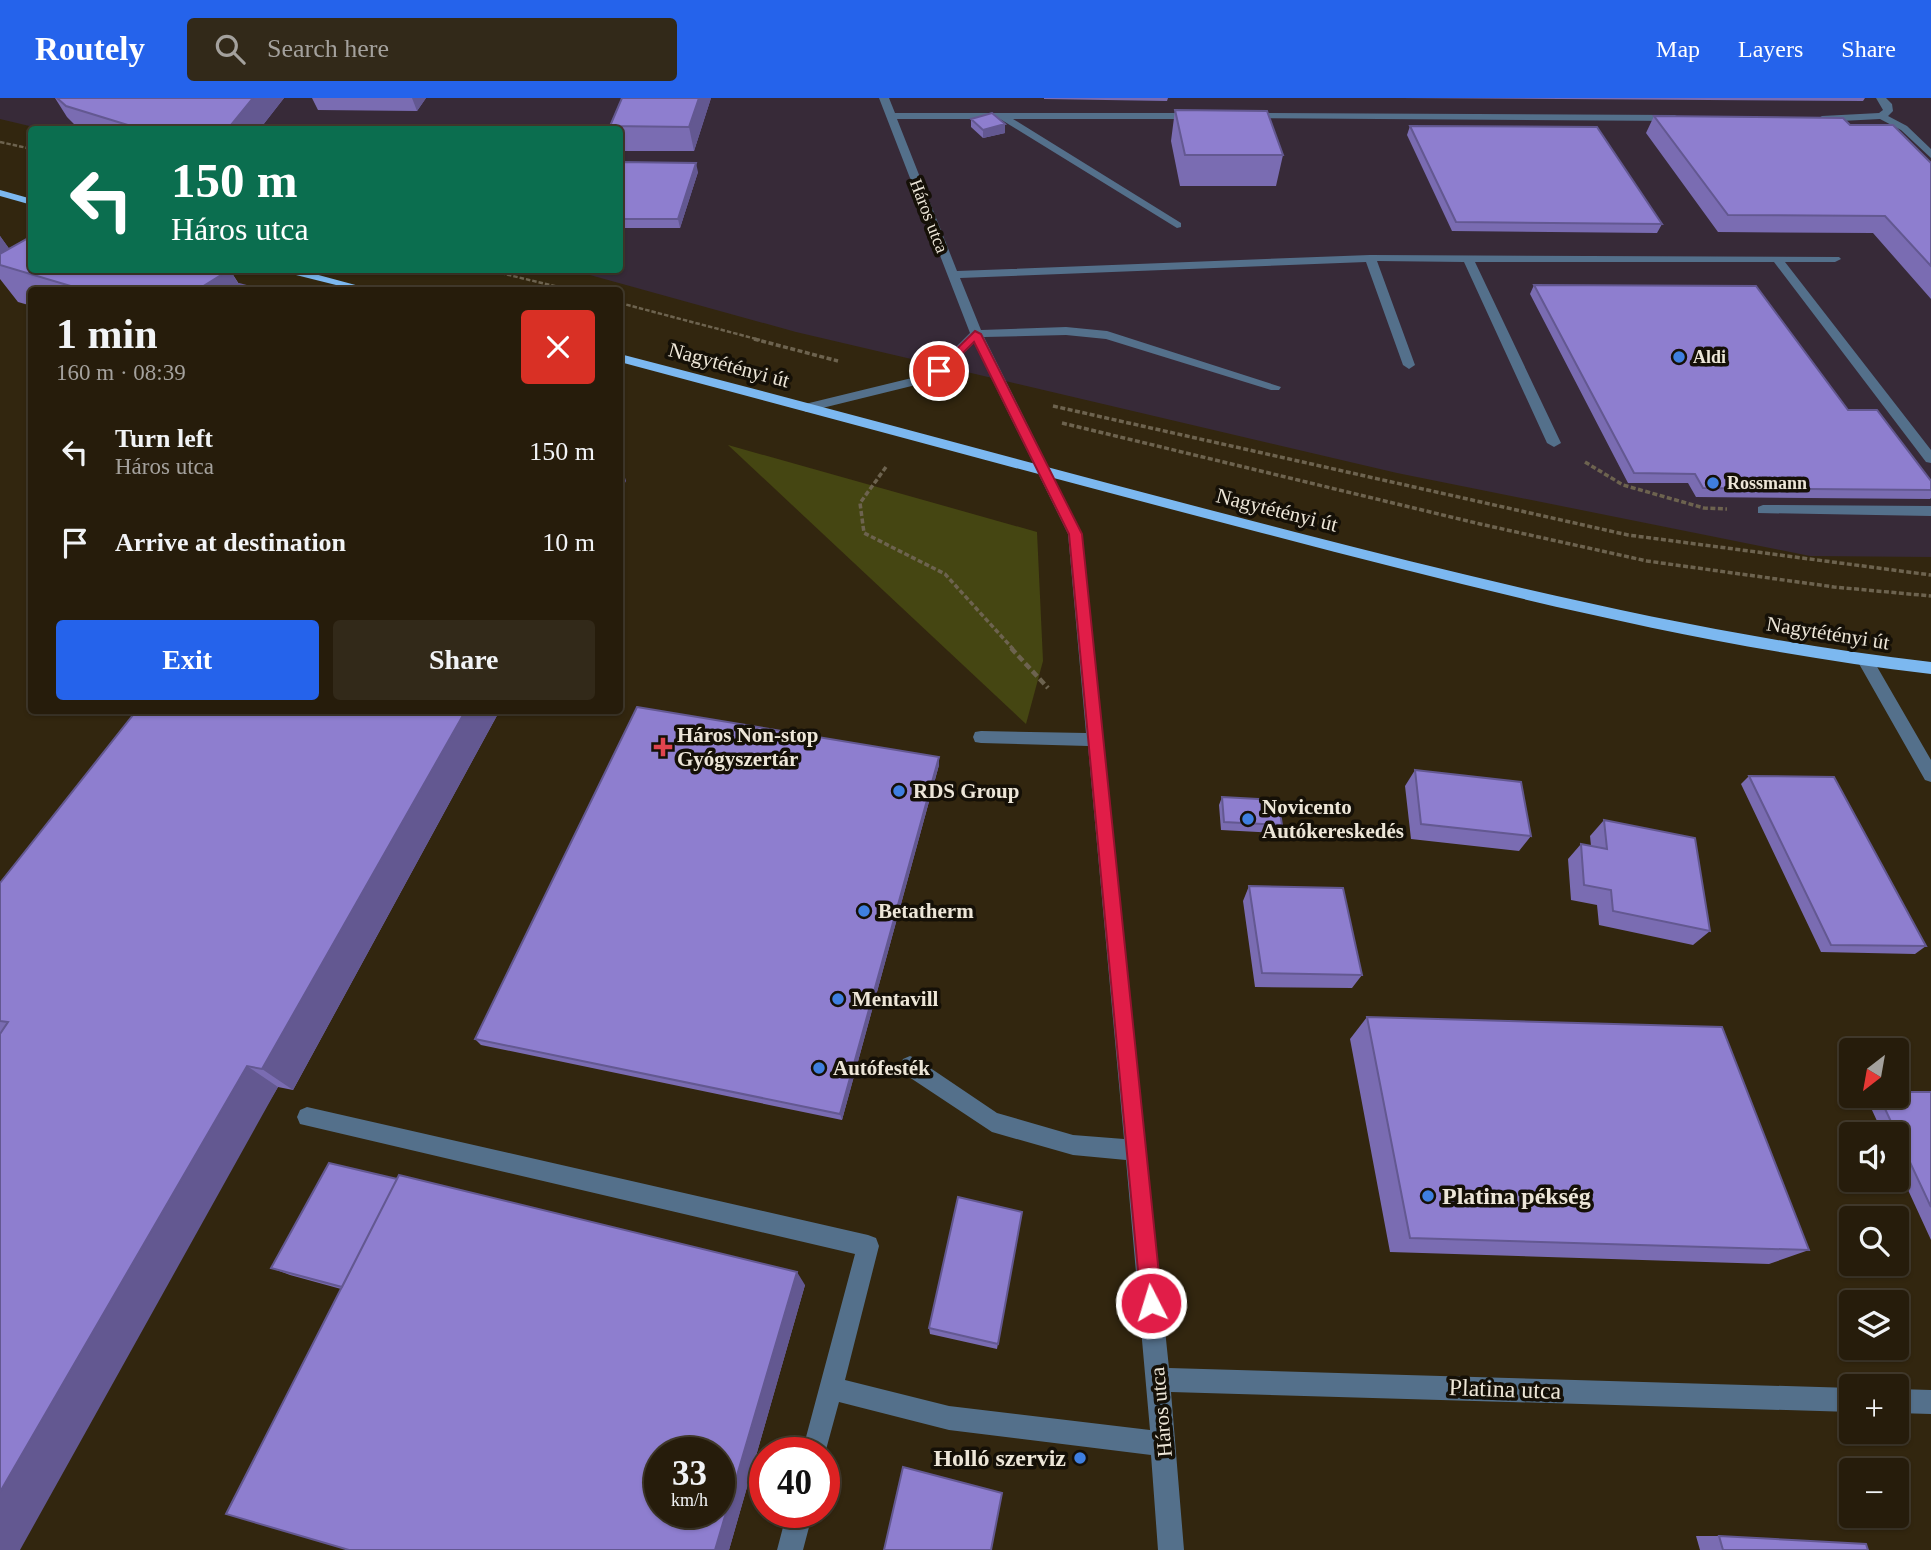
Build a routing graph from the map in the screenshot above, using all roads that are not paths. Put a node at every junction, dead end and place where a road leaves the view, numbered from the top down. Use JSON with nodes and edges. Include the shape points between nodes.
{"nodes":[{"id":1,"x":884,"y":98,"type":"edge"},
{"id":2,"x":1881,"y":98,"type":"edge"},
{"id":3,"x":1000,"y":115,"type":"junction"},
{"id":4,"x":890,"y":116,"type":"junction"},
{"id":5,"x":1210,"y":116,"type":"edge"},
{"id":6,"x":1238,"y":116,"type":"edge"},
{"id":7,"x":1882,"y":116,"type":"junction"},
{"id":8,"x":1686,"y":118,"type":"edge"},
{"id":9,"x":1812,"y":119,"type":"edge"},
{"id":10,"x":1931,"y":155,"type":"edge"},
{"id":11,"x":0,"y":193,"type":"edge"},
{"id":12,"x":28,"y":201,"type":"edge"},
{"id":13,"x":1177,"y":225,"type":"dead end"},
{"id":14,"x":1370,"y":258,"type":"junction"},
{"id":15,"x":1468,"y":258,"type":"junction"},
{"id":16,"x":1777,"y":259,"type":"junction"},
{"id":17,"x":1835,"y":259,"type":"dead end"},
{"id":18,"x":300,"y":273,"type":"edge"},
{"id":19,"x":952,"y":275,"type":"junction"},
{"id":20,"x":356,"y":287,"type":"edge"},
{"id":21,"x":975,"y":334,"type":"junction"},
{"id":22,"x":623,"y":359,"type":"edge"},
{"id":23,"x":1409,"y":365,"type":"dead end"},
{"id":24,"x":1275,"y":387,"type":"dead end"},
{"id":25,"x":806,"y":408,"type":"junction"},
{"id":26,"x":1554,"y":443,"type":"road end"},
{"id":27,"x":1931,"y":459,"type":"edge"},
{"id":28,"x":1045,"y":473,"type":"junction"},
{"id":29,"x":1763,"y":510,"type":"road end"},
{"id":30,"x":1931,"y":510,"type":"edge"},
{"id":31,"x":1866,"y":662,"type":"junction"},
{"id":32,"x":1931,"y":668,"type":"edge"},
{"id":33,"x":981,"y":737,"type":"dead end"},
{"id":34,"x":1096,"y":740,"type":"junction"},
{"id":35,"x":1931,"y":775,"type":"edge"},
{"id":36,"x":910,"y":1066,"type":"dead end"},
{"id":37,"x":307,"y":1116,"type":"dead end"},
{"id":38,"x":1136,"y":1150,"type":"junction"},
{"id":39,"x":1158,"y":1380,"type":"junction"},
{"id":40,"x":830,"y":1388,"type":"junction"},
{"id":41,"x":1839,"y":1400,"type":"edge"},
{"id":42,"x":1909,"y":1401,"type":"edge"},
{"id":43,"x":1931,"y":1402,"type":"edge"},
{"id":44,"x":818,"y":1437,"type":"edge"},
{"id":45,"x":1164,"y":1444,"type":"junction"},
{"id":46,"x":796,"y":1528,"type":"edge"},
{"id":47,"x":790,"y":1550,"type":"edge"},
{"id":48,"x":1171,"y":1550,"type":"edge"}],
"edges":[{"from":1,"to":4,"type":"street","name":"Háros utca"},
{"from":2,"to":7,"type":"street","via":[[1888,111]]},
{"from":3,"to":4,"type":"street"},
{"from":3,"to":5,"type":"street"},
{"from":3,"to":13,"type":"street"},
{"from":4,"to":19,"type":"street","name":"Háros utca"},
{"from":6,"to":8,"type":"street"},
{"from":7,"to":9,"type":"street"},
{"from":7,"to":10,"type":"street","via":[[1905,128]]},
{"from":11,"to":12,"type":"main road"},
{"from":14,"to":15,"type":"street"},
{"from":14,"to":19,"type":"street"},
{"from":14,"to":23,"type":"street"},
{"from":15,"to":16,"type":"street"},
{"from":15,"to":26,"type":"street"},
{"from":16,"to":17,"type":"street"},
{"from":16,"to":27,"type":"street"},
{"from":18,"to":20,"type":"main road"},
{"from":19,"to":21,"type":"street","name":"Háros utca"},
{"from":21,"to":24,"type":"street","via":[[1066,331],[1107,335]]},
{"from":21,"to":25,"type":"street","via":[[925,379]]},
{"from":21,"to":28,"type":"street","name":"Háros utca"},
{"from":22,"to":25,"type":"main road","name":"Nagytétényi út"},
{"from":25,"to":28,"type":"main road","name":"Nagytétényi út"},
{"from":28,"to":31,"type":"main road","name":"Nagytétényi út","via":[[1679,630]]},
{"from":28,"to":34,"type":"street","name":"Háros utca","via":[[1075,534]]},
{"from":29,"to":30,"type":"street"},
{"from":31,"to":32,"type":"main road","name":"Nagytétényi út"},
{"from":31,"to":35,"type":"street"},
{"from":33,"to":34,"type":"street"},
{"from":34,"to":38,"type":"street","name":"Háros utca"},
{"from":36,"to":38,"type":"street","via":[[992,1122],[1073,1145]]},
{"from":37,"to":40,"type":"street","via":[[868,1246]]},
{"from":38,"to":39,"type":"street","name":"Háros utca"},
{"from":39,"to":41,"type":"street","name":"Platina utca"},
{"from":39,"to":45,"type":"street","name":"Háros utca"},
{"from":40,"to":44,"type":"street"},
{"from":40,"to":45,"type":"street","via":[[949,1419]]},
{"from":42,"to":43,"type":"street"},
{"from":45,"to":48,"type":"street","name":"Háros utca"},
{"from":46,"to":47,"type":"street"}]}
